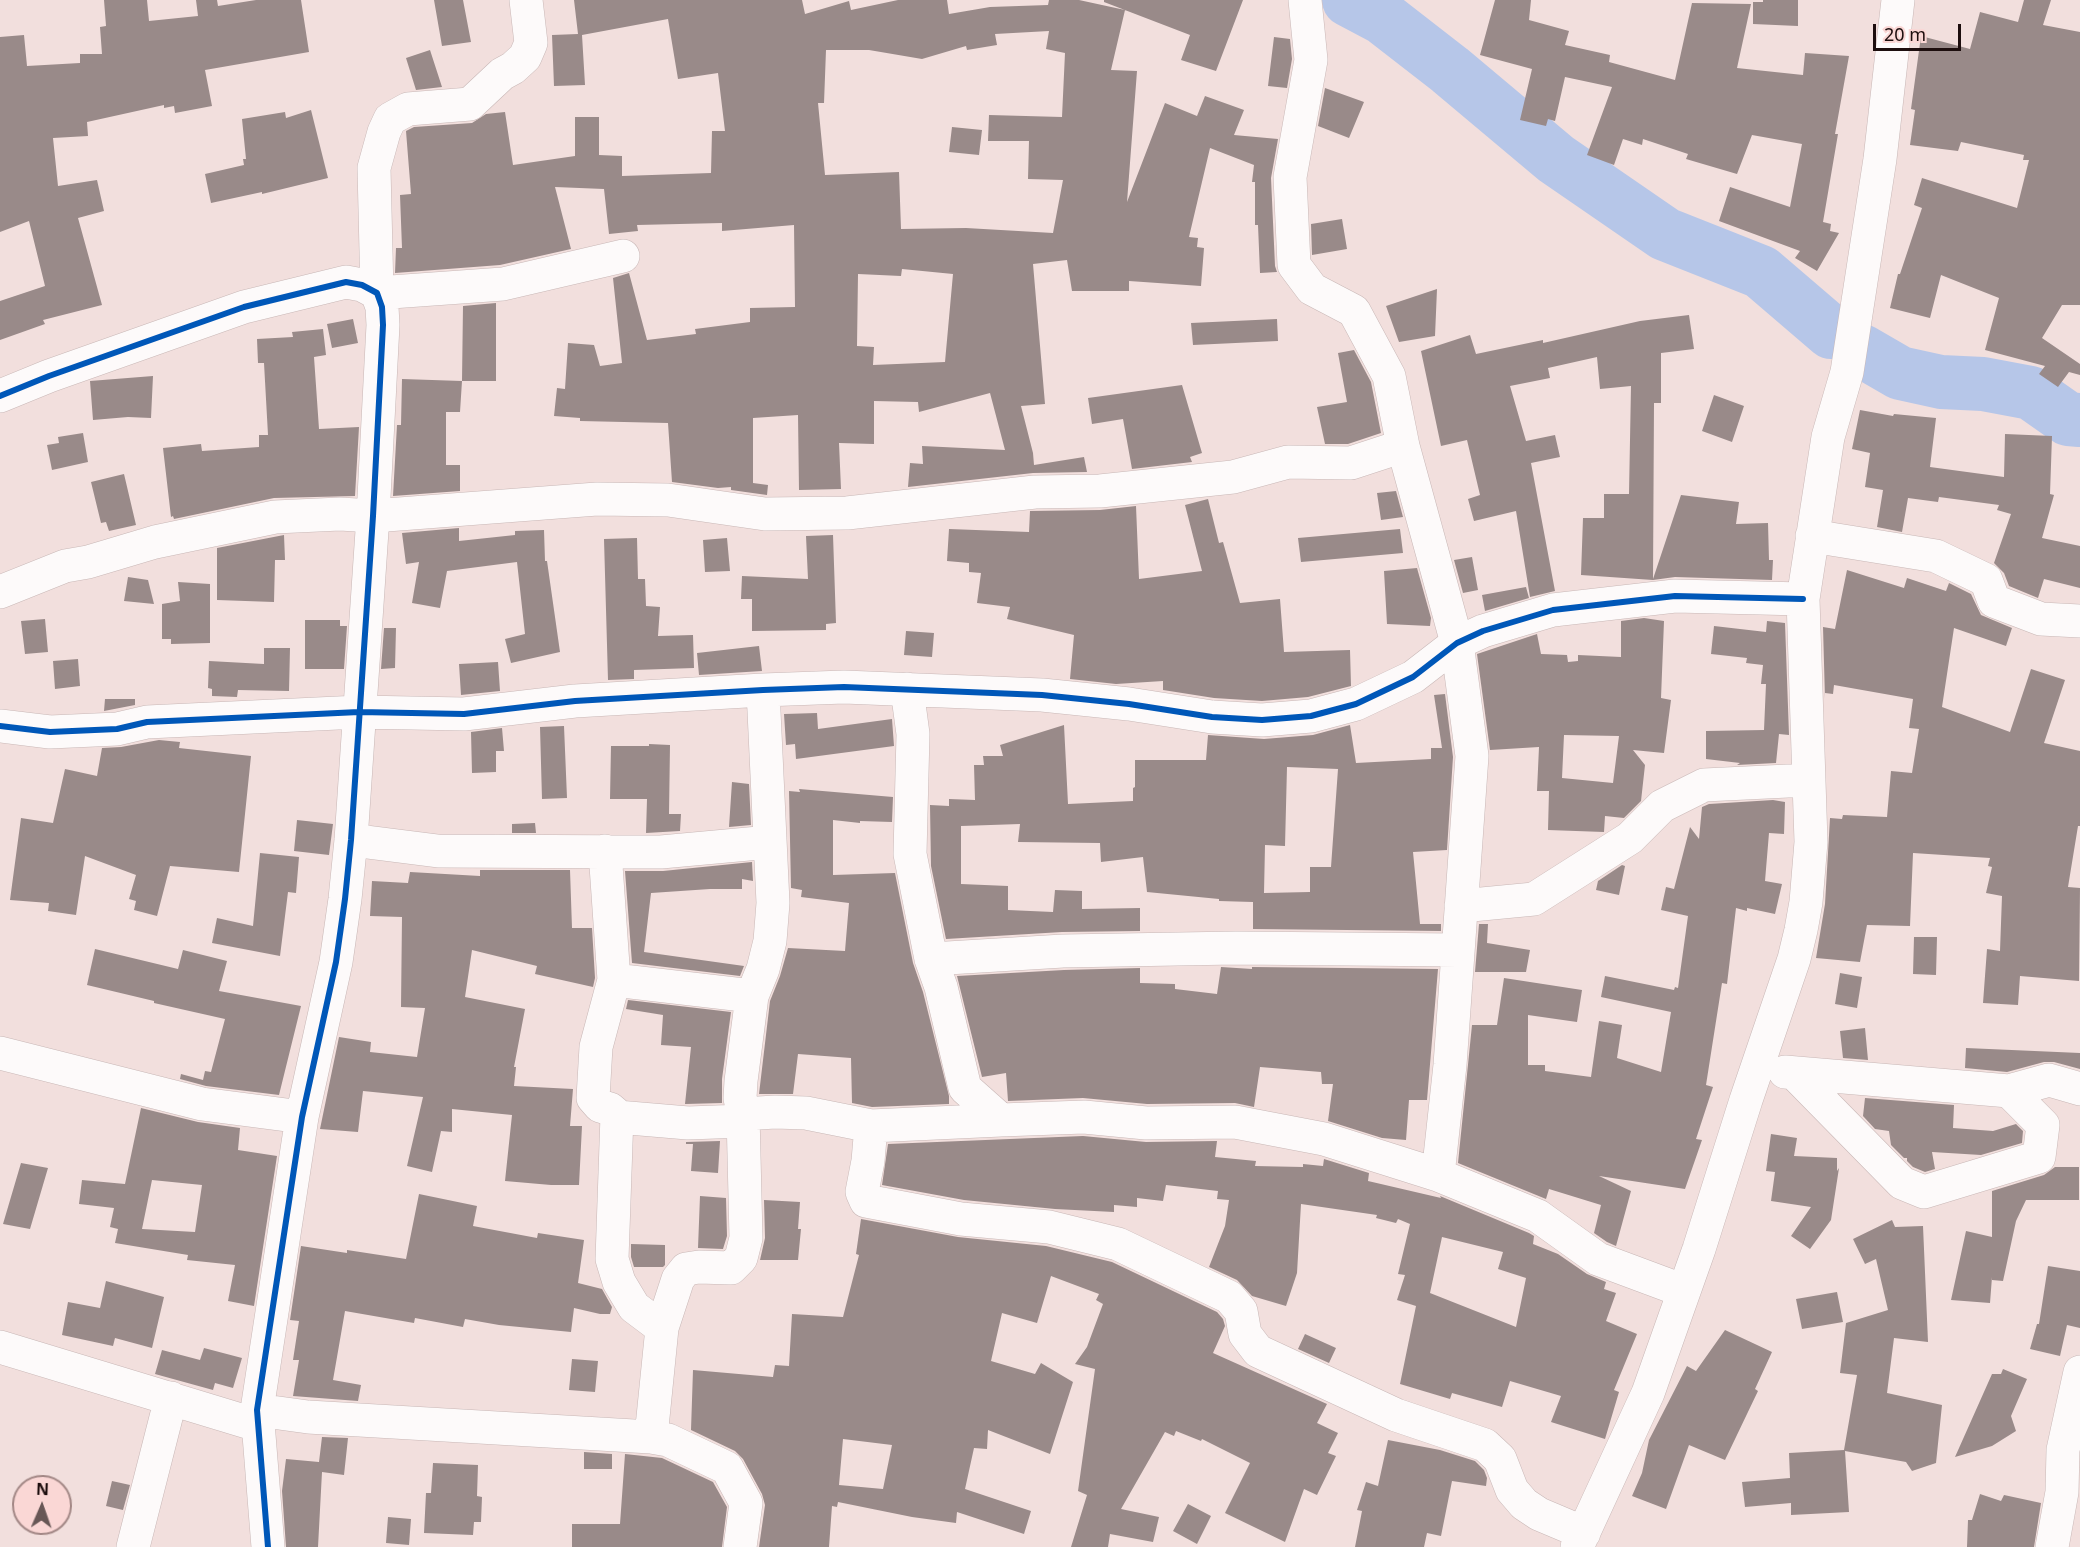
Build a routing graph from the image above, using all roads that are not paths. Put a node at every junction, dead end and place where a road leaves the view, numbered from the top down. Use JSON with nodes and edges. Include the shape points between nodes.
{"nodes":[{"id":1,"x":526,"y":0,"type":"edge"},
{"id":2,"x":1305,"y":0,"type":"edge"},
{"id":3,"x":1898,"y":0,"type":"edge"},
{"id":4,"x":623,"y":256,"type":"dead end"},
{"id":5,"x":377,"y":292,"type":"junction"},
{"id":6,"x":0,"y":396,"type":"edge"},
{"id":7,"x":1404,"y":446,"type":"junction"},
{"id":8,"x":373,"y":516,"type":"junction"},
{"id":9,"x":1812,"y":536,"type":"junction"},
{"id":10,"x":0,"y":592,"type":"edge"},
{"id":11,"x":1803,"y":600,"type":"junction"},
{"id":12,"x":2080,"y":621,"type":"edge"},
{"id":13,"x":1457,"y":643,"type":"junction"},
{"id":14,"x":907,"y":689,"type":"junction"},
{"id":15,"x":763,"y":690,"type":"junction"},
{"id":16,"x":359,"y":712,"type":"junction"},
{"id":17,"x":0,"y":726,"type":"edge"},
{"id":18,"x":1809,"y":780,"type":"junction"},
{"id":19,"x":351,"y":840,"type":"junction"},
{"id":20,"x":770,"y":842,"type":"junction"},
{"id":21,"x":604,"y":851,"type":"junction"},
{"id":22,"x":1461,"y":906,"type":"junction"},
{"id":23,"x":1458,"y":950,"type":"junction"},
{"id":24,"x":931,"y":959,"type":"junction"},
{"id":25,"x":614,"y":980,"type":"junction"},
{"id":26,"x":752,"y":996,"type":"junction"},
{"id":27,"x":0,"y":1053,"type":"edge"},
{"id":28,"x":1756,"y":1069,"type":"junction"},
{"id":29,"x":1794,"y":1073,"type":"junction"},
{"id":30,"x":2080,"y":1089,"type":"edge"},
{"id":31,"x":2009,"y":1090,"type":"junction"},
{"id":32,"x":302,"y":1117,"type":"junction"},
{"id":33,"x":617,"y":1117,"type":"junction"},
{"id":34,"x":743,"y":1117,"type":"junction"},
{"id":35,"x":1001,"y":1120,"type":"junction"},
{"id":36,"x":871,"y":1125,"type":"junction"},
{"id":37,"x":1438,"y":1175,"type":"junction"},
{"id":38,"x":1684,"y":1291,"type":"junction"},
{"id":39,"x":662,"y":1328,"type":"junction"},
{"id":40,"x":0,"y":1347,"type":"edge"},
{"id":41,"x":2080,"y":1372,"type":"edge"},
{"id":42,"x":171,"y":1398,"type":"junction"},
{"id":43,"x":257,"y":1418,"type":"junction"},
{"id":44,"x":651,"y":1437,"type":"junction"},
{"id":45,"x":2071,"y":1496,"type":"edge"},
{"id":46,"x":1580,"y":1540,"type":"edge"},
{"id":47,"x":133,"y":1547,"type":"edge"},
{"id":48,"x":268,"y":1547,"type":"edge"},
{"id":49,"x":740,"y":1547,"type":"edge"},
{"id":50,"x":2052,"y":1547,"type":"edge"}],
"edges":[{"from":1,"to":5,"type":"street","via":[[531,43],[525,57],[513,68],[470,104],[408,109],[390,119],[374,168]]},
{"from":2,"to":7,"type":"street","via":[[1311,60],[1290,177],[1294,265],[1312,289],[1354,311],[1389,376]]},
{"from":3,"to":9,"type":"street","via":[[1880,159],[1848,372],[1828,437]]},
{"from":4,"to":5,"type":"street","via":[[503,284]]},
{"from":5,"to":6,"type":"street","via":[[346,282],[244,307]]},
{"from":5,"to":8,"type":"street","via":[[383,325]]},
{"from":7,"to":8,"type":"street","via":[[1351,463],[1288,462],[1233,477],[1100,491],[1035,492],[847,513],[765,514],[668,500],[597,499]]},
{"from":7,"to":13,"type":"street"},
{"from":8,"to":10,"type":"street","via":[[275,517],[65,566]]},
{"from":8,"to":16,"type":"street"},
{"from":9,"to":11,"type":"street"},
{"from":9,"to":12,"type":"street","via":[[1936,556],[1986,580],[1994,601],[2041,619]]},
{"from":11,"to":13,"type":"street","via":[[1676,596],[1553,610]]},
{"from":11,"to":18,"type":"street"},
{"from":13,"to":14,"type":"street","via":[[1413,677],[1356,704],[1311,716],[1262,720],[1212,717],[1042,695]]},
{"from":13,"to":22,"type":"street","via":[[1472,756]]},
{"from":14,"to":15,"type":"street"},
{"from":14,"to":24,"type":"street","via":[[913,734],[910,854]]},
{"from":15,"to":16,"type":"street","via":[[575,701],[464,714]]},
{"from":15,"to":20,"type":"street"},
{"from":16,"to":17,"type":"street","via":[[147,722],[117,729],[50,732]]},
{"from":16,"to":19,"type":"street"},
{"from":18,"to":22,"type":"street","via":[[1704,785],[1662,807],[1630,838],[1534,899]]},
{"from":18,"to":28,"type":"street","via":[[1811,842],[1806,902],[1794,959]]},
{"from":19,"to":21,"type":"street","via":[[438,851]]},
{"from":19,"to":32,"type":"street","via":[[336,962]]},
{"from":20,"to":21,"type":"street","via":[[661,852]]},
{"from":20,"to":26,"type":"street","via":[[770,940]]},
{"from":21,"to":25,"type":"street"},
{"from":22,"to":23,"type":"street"},
{"from":23,"to":24,"type":"street","via":[[1225,948],[1063,951]]},
{"from":23,"to":37,"type":"street"},
{"from":24,"to":35,"type":"street","via":[[965,1088]]},
{"from":25,"to":26,"type":"street"},
{"from":25,"to":33,"type":"street","via":[[596,1047],[593,1098]]},
{"from":26,"to":34,"type":"street","via":[[741,1081]]},
{"from":27,"to":32,"type":"street","via":[[202,1104]]},
{"from":28,"to":29,"type":"street"},
{"from":28,"to":38,"type":"street"},
{"from":29,"to":31,"type":"street"},
{"from":29,"to":31,"type":"street","via":[[1902,1183],[1924,1192],[2039,1157],[2043,1125]]},
{"from":30,"to":31,"type":"street","via":[[2049,1080]]},
{"from":32,"to":43,"type":"street"},
{"from":33,"to":34,"type":"street","via":[[688,1123]]},
{"from":33,"to":39,"type":"street","via":[[612,1259],[619,1282],[634,1306]]},
{"from":34,"to":36,"type":"street","via":[[806,1113]]},
{"from":34,"to":39,"type":"street","via":[[746,1238],[741,1258],[731,1268],[686,1269],[678,1279]]},
{"from":35,"to":36,"type":"street"},
{"from":35,"to":37,"type":"street","via":[[1084,1117],[1146,1123],[1235,1122],[1324,1139]]},
{"from":36,"to":46,"type":"street","via":[[862,1192],[866,1201],[961,1219],[1049,1227],[1118,1244],[1229,1297],[1241,1311],[1245,1334],[1258,1351],[1396,1415],[1485,1445],[1500,1459],[1512,1490],[1524,1504]]},
{"from":37,"to":38,"type":"street","via":[[1538,1216],[1598,1259]]},
{"from":38,"to":46,"type":"street","via":[[1648,1393]]},
{"from":39,"to":44,"type":"street"},
{"from":40,"to":42,"type":"street"},
{"from":41,"to":45,"type":"street","via":[[2063,1450]]},
{"from":42,"to":43,"type":"street"},
{"from":42,"to":47,"type":"street"},
{"from":43,"to":44,"type":"street","via":[[308,1417]]},
{"from":43,"to":48,"type":"street"},
{"from":44,"to":49,"type":"street","via":[[668,1440],[727,1468],[746,1503]]},
{"from":45,"to":50,"type":"street"}]}
